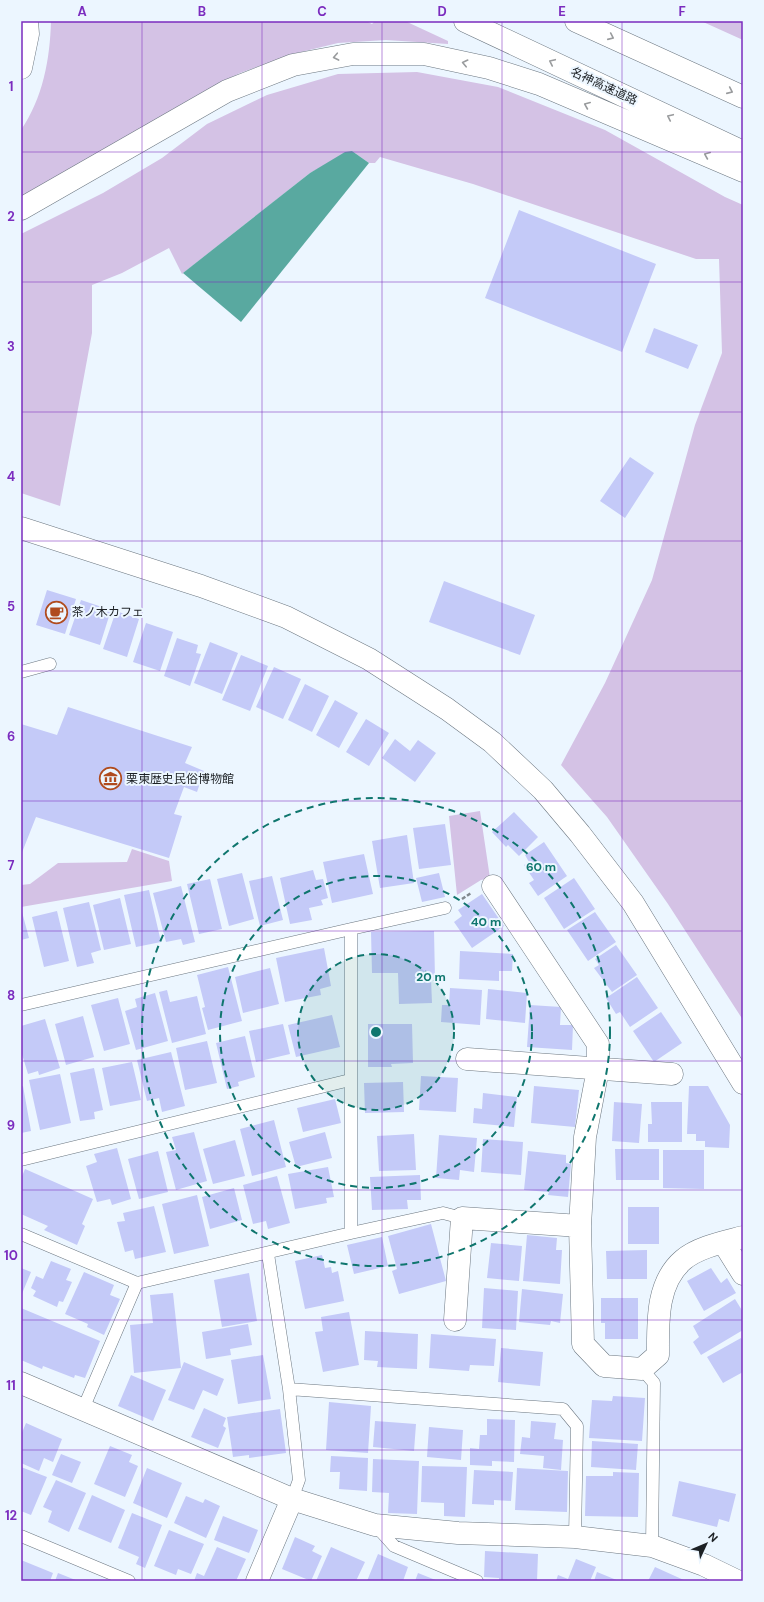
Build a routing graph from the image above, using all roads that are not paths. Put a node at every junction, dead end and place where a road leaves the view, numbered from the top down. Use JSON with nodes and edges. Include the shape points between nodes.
{"nodes":[{"id":1,"x":27,"y":21,"type":"edge"},
{"id":2,"x":465,"y":21,"type":"edge"},
{"id":3,"x":576,"y":21,"type":"edge"},
{"id":4,"x":21,"y":68,"type":"edge"},
{"id":5,"x":743,"y":97,"type":"edge"},
{"id":6,"x":743,"y":152,"type":"edge"},
{"id":7,"x":743,"y":170,"type":"edge"},
{"id":8,"x":21,"y":209,"type":"edge"},
{"id":9,"x":21,"y":528,"type":"edge"},
{"id":10,"x":50,"y":664,"type":"dead end"},
{"id":11,"x":21,"y":672,"type":"edge"},
{"id":12,"x":492,"y":886,"type":"dead end"},
{"id":13,"x":445,"y":908,"type":"dead end"},
{"id":14,"x":351,"y":929,"type":"junction"},
{"id":15,"x":21,"y":1005,"type":"edge"},
{"id":16,"x":467,"y":1059,"type":"dead end"},
{"id":17,"x":598,"y":1068,"type":"junction"},
{"id":18,"x":672,"y":1074,"type":"dead end"},
{"id":19,"x":350,"y":1080,"type":"junction"},
{"id":20,"x":743,"y":1083,"type":"edge"},
{"id":21,"x":21,"y":1160,"type":"edge"},
{"id":22,"x":462,"y":1218,"type":"junction"},
{"id":23,"x":580,"y":1226,"type":"junction"},
{"id":24,"x":351,"y":1233,"type":"junction"},
{"id":25,"x":21,"y":1234,"type":"edge"},
{"id":26,"x":733,"y":1240,"type":"edge"},
{"id":27,"x":268,"y":1254,"type":"junction"},
{"id":28,"x":743,"y":1274,"type":"edge"},
{"id":29,"x":138,"y":1283,"type":"junction"},
{"id":30,"x":455,"y":1320,"type":"dead end"},
{"id":31,"x":642,"y":1369,"type":"junction"},
{"id":32,"x":21,"y":1383,"type":"edge"},
{"id":33,"x":288,"y":1390,"type":"junction"},
{"id":34,"x":83,"y":1409,"type":"junction"},
{"id":35,"x":292,"y":1499,"type":"junction"},
{"id":36,"x":375,"y":1525,"type":"junction"},
{"id":37,"x":21,"y":1536,"type":"edge"},
{"id":38,"x":575,"y":1537,"type":"junction"},
{"id":39,"x":652,"y":1546,"type":"junction"},
{"id":40,"x":128,"y":1581,"type":"edge"},
{"id":41,"x":257,"y":1581,"type":"edge"},
{"id":42,"x":477,"y":1581,"type":"edge"},
{"id":43,"x":737,"y":1581,"type":"edge"}],
"edges":[{"from":1,"to":4,"type":"main road","via":[[28,34]]},
{"from":6,"to":2,"type":"main road","name":"名神高速道路","one_way":true},
{"from":3,"to":5,"type":"main road","one_way":true},
{"from":7,"to":8,"type":"main road","one_way":true,"via":[[539,84],[489,68],[424,54],[353,54],[293,65],[227,91]]},
{"from":9,"to":20,"type":"main road","via":[[201,586],[286,617],[369,660],[447,709],[492,742],[543,790],[633,902]]},
{"from":10,"to":11,"type":"lane"},
{"from":12,"to":17,"type":"main road","via":[[598,1044]]},
{"from":13,"to":14,"type":"lane"},
{"from":14,"to":15,"type":"lane"},
{"from":14,"to":19,"type":"lane"},
{"from":16,"to":17,"type":"main road"},
{"from":17,"to":18,"type":"main road"},
{"from":17,"to":23,"type":"main road","via":[[585,1137]]},
{"from":19,"to":21,"type":"lane"},
{"from":19,"to":24,"type":"lane"},
{"from":22,"to":23,"type":"main road"},
{"from":22,"to":24,"type":"lane","via":[[442,1213]]},
{"from":22,"to":30,"type":"main road"},
{"from":23,"to":31,"type":"main road","via":[[583,1344],[604,1366]]},
{"from":24,"to":27,"type":"lane"},
{"from":25,"to":29,"type":"lane"},
{"from":26,"to":28,"type":"main road"},
{"from":26,"to":31,"type":"main road","via":[[704,1248],[683,1260],[668,1279],[661,1300],[658,1355]]},
{"from":27,"to":29,"type":"lane"},
{"from":27,"to":33,"type":"lane"},
{"from":29,"to":34,"type":"lane"},
{"from":31,"to":39,"type":"lane","via":[[654,1383]]},
{"from":32,"to":34,"type":"main road"},
{"from":33,"to":35,"type":"lane","via":[[299,1480]]},
{"from":33,"to":38,"type":"lane","via":[[563,1409],[577,1426]]},
{"from":34,"to":35,"type":"main road"},
{"from":35,"to":36,"type":"main road"},
{"from":35,"to":41,"type":"main road"},
{"from":36,"to":38,"type":"main road","via":[[458,1534]]},
{"from":36,"to":42,"type":"lane","via":[[394,1546]]},
{"from":37,"to":40,"type":"lane"},
{"from":38,"to":39,"type":"main road"},
{"from":39,"to":43,"type":"main road","via":[[704,1565]]}]}
